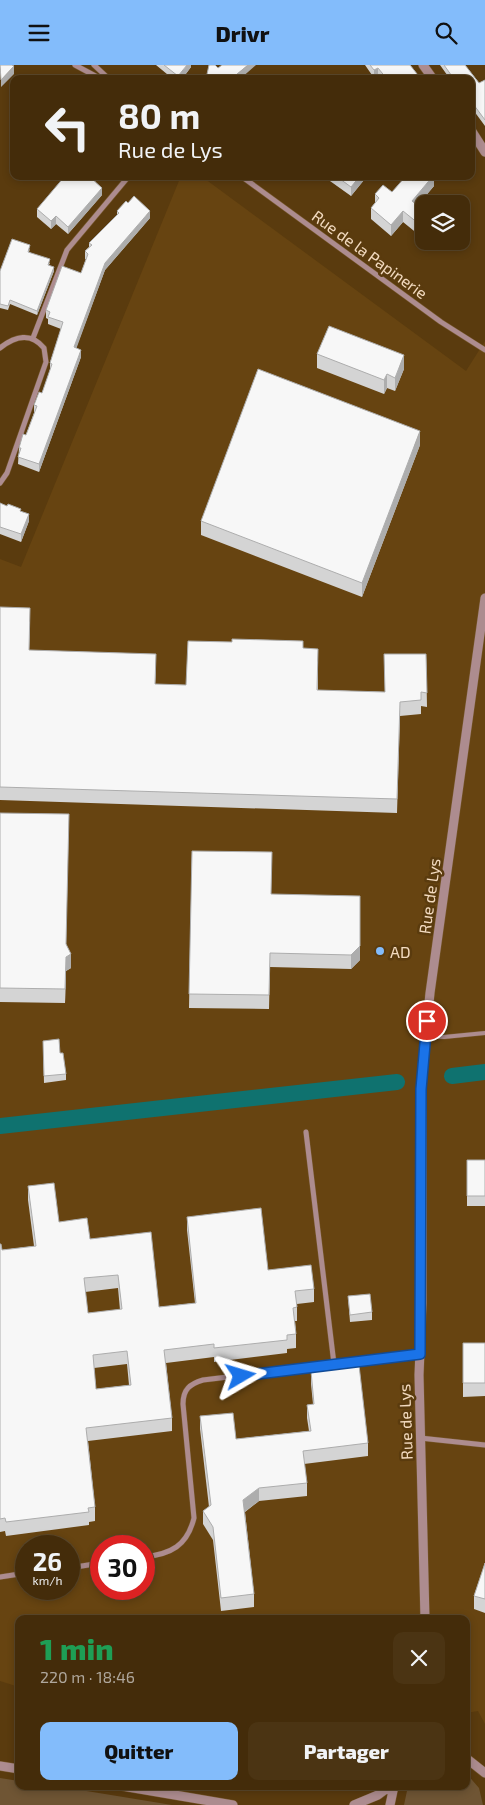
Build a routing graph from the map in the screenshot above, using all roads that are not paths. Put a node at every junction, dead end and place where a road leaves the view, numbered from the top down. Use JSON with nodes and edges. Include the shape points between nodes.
{"nodes":[{"id":1,"x":75,"y":65,"type":"edge"},
{"id":2,"x":94,"y":65,"type":"edge"},
{"id":3,"x":422,"y":65,"type":"edge"},
{"id":4,"x":94,"y":75,"type":"edge"},
{"id":5,"x":105,"y":75,"type":"edge"},
{"id":6,"x":430,"y":75,"type":"edge"},
{"id":7,"x":475,"y":136,"type":"edge"},
{"id":8,"x":485,"y":152,"type":"edge"},
{"id":9,"x":126,"y":180,"type":"edge"},
{"id":10,"x":247,"y":180,"type":"edge"},
{"id":11,"x":33,"y":338,"type":"junction"},
{"id":12,"x":0,"y":348,"type":"edge"},
{"id":13,"x":485,"y":349,"type":"edge"},
{"id":14,"x":0,"y":483,"type":"edge"},
{"id":15,"x":485,"y":599,"type":"edge"},
{"id":16,"x":485,"y":1033,"type":"edge"},
{"id":17,"x":425,"y":1036,"type":"junction"},
{"id":18,"x":306,"y":1132,"type":"dead end"},
{"id":19,"x":420,"y":1354,"type":"junction"},
{"id":20,"x":334,"y":1364,"type":"junction"},
{"id":21,"x":420,"y":1437,"type":"junction"},
{"id":22,"x":485,"y":1445,"type":"edge"},
{"id":23,"x":155,"y":1554,"type":"edge"},
{"id":24,"x":15,"y":1575,"type":"edge"},
{"id":25,"x":0,"y":1577,"type":"edge"},
{"id":26,"x":425,"y":1615,"type":"edge"},
{"id":27,"x":470,"y":1761,"type":"edge"},
{"id":28,"x":0,"y":1765,"type":"edge"},
{"id":29,"x":15,"y":1768,"type":"edge"},
{"id":30,"x":485,"y":1773,"type":"edge"},
{"id":31,"x":145,"y":1790,"type":"edge"},
{"id":32,"x":385,"y":1790,"type":"edge"},
{"id":33,"x":393,"y":1790,"type":"edge"},
{"id":34,"x":233,"y":1805,"type":"edge"},
{"id":35,"x":354,"y":1805,"type":"edge"},
{"id":36,"x":390,"y":1805,"type":"edge"}],
"edges":[{"from":1,"to":4,"type":"street"},
{"from":2,"to":5,"type":"street"},
{"from":3,"to":6,"type":"street"},
{"from":7,"to":8,"type":"street"},
{"from":9,"to":11,"type":"street","via":[[67,250]]},
{"from":10,"to":13,"type":"street","name":"Rue de la Papinerie","via":[[441,322]]},
{"from":11,"to":12,"type":"street","via":[[18,337]]},
{"from":11,"to":14,"type":"street","via":[[44,348],[46,362],[7,473]]},
{"from":15,"to":17,"type":"street","name":"Rue de Lys"},
{"from":16,"to":17,"type":"lane"},
{"from":17,"to":19,"type":"street","name":"Rue de Lys","via":[[421,1089]]},
{"from":18,"to":20,"type":"street"},
{"from":19,"to":20,"type":"street"},
{"from":19,"to":21,"type":"street","name":"Rue de Lys"},
{"from":20,"to":23,"type":"street","via":[[203,1381],[188,1386],[183,1404],[195,1507],[193,1524],[188,1537],[174,1550]]},
{"from":21,"to":22,"type":"street"},
{"from":21,"to":26,"type":"street","name":"Rue de Lys"},
{"from":24,"to":25,"type":"street"},
{"from":27,"to":30,"type":"street"},
{"from":28,"to":29,"type":"street"},
{"from":31,"to":34,"type":"street"},
{"from":32,"to":35,"type":"street"},
{"from":33,"to":36,"type":"street"}]}
